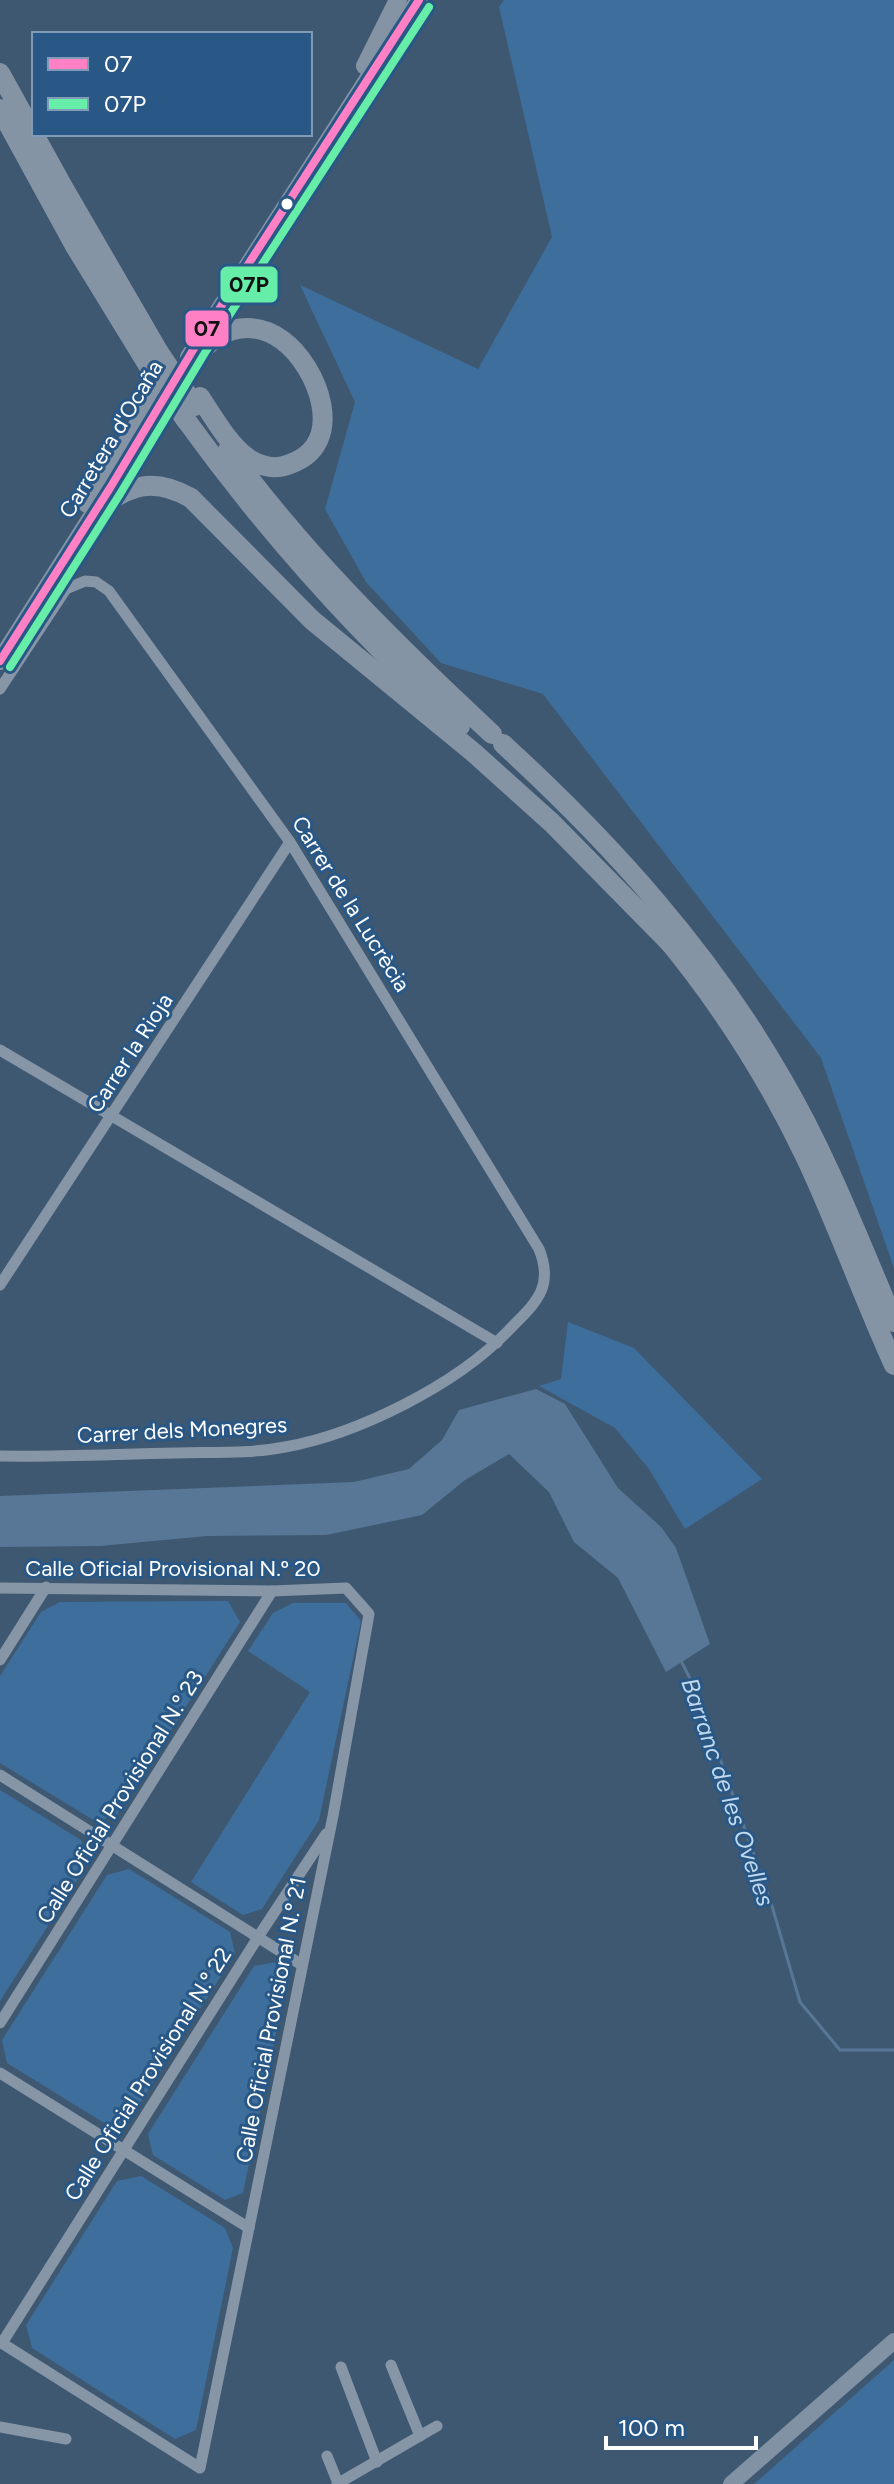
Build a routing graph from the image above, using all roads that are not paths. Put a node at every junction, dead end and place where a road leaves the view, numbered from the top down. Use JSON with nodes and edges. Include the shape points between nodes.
{"nodes":[{"id":1,"x":398,"y":0,"type":"edge"},
{"id":2,"x":410,"y":0,"type":"edge"},
{"id":3,"x":419,"y":0,"type":"edge"},
{"id":4,"x":0,"y":55,"type":"edge"},
{"id":5,"x":363,"y":69,"type":"junction"},
{"id":6,"x":0,"y":73,"type":"edge"},
{"id":7,"x":0,"y":109,"type":"edge"},
{"id":8,"x":346,"y":115,"type":"junction"},
{"id":9,"x":24,"y":117,"type":"junction"},
{"id":10,"x":0,"y":127,"type":"edge"},
{"id":11,"x":32,"y":131,"type":"edge"},
{"id":12,"x":35,"y":136,"type":"edge"},
{"id":13,"x":149,"y":344,"type":"junction"},
{"id":14,"x":193,"y":408,"type":"junction"},
{"id":15,"x":110,"y":488,"type":"junction"},
{"id":16,"x":97,"y":508,"type":"junction"},
{"id":17,"x":0,"y":640,"type":"edge"},
{"id":18,"x":0,"y":661,"type":"edge"},
{"id":19,"x":1,"y":687,"type":"edge"},
{"id":20,"x":493,"y":746,"type":"junction"},
{"id":21,"x":290,"y":842,"type":"junction"},
{"id":22,"x":674,"y":947,"type":"junction"},
{"id":23,"x":0,"y":1050,"type":"edge"},
{"id":24,"x":112,"y":1117,"type":"junction"},
{"id":25,"x":546,"y":1278,"type":"joint"},
{"id":26,"x":0,"y":1285,"type":"edge"},
{"id":27,"x":894,"y":1322,"type":"edge"},
{"id":28,"x":497,"y":1343,"type":"junction"},
{"id":29,"x":894,"y":1365,"type":"edge"},
{"id":30,"x":0,"y":1456,"type":"edge"},
{"id":31,"x":46,"y":1587,"type":"junction"},
{"id":32,"x":0,"y":1588,"type":"edge"},
{"id":33,"x":346,"y":1588,"type":"joint"},
{"id":34,"x":272,"y":1591,"type":"junction"},
{"id":35,"x":0,"y":1660,"type":"edge"},
{"id":36,"x":0,"y":1775,"type":"edge"},
{"id":37,"x":330,"y":1828,"type":"junction"},
{"id":38,"x":114,"y":1845,"type":"junction"},
{"id":39,"x":258,"y":1938,"type":"junction"},
{"id":40,"x":302,"y":1965,"type":"junction"},
{"id":41,"x":0,"y":2023,"type":"edge"},
{"id":42,"x":0,"y":2073,"type":"edge"},
{"id":43,"x":124,"y":2151,"type":"junction"},
{"id":44,"x":249,"y":2228,"type":"junction"},
{"id":45,"x":894,"y":2341,"type":"edge"},
{"id":46,"x":1,"y":2342,"type":"edge"},
{"id":47,"x":391,"y":2365,"type":"dead end"},
{"id":48,"x":341,"y":2367,"type":"dead end"},
{"id":49,"x":437,"y":2426,"type":"dead end"},
{"id":50,"x":0,"y":2427,"type":"edge"},
{"id":51,"x":420,"y":2436,"type":"junction"},
{"id":52,"x":66,"y":2439,"type":"dead end"},
{"id":53,"x":327,"y":2456,"type":"dead end"},
{"id":54,"x":377,"y":2462,"type":"junction"},
{"id":55,"x":338,"y":2484,"type":"edge"},
{"id":56,"x":731,"y":2484,"type":"edge"}],
"edges":[{"from":1,"to":5,"type":"main road"},
{"from":2,"to":5,"type":"main road","name":"Carretera d'Ocaña"},
{"from":2,"to":8,"type":"main road"},
{"from":3,"to":8,"type":"main road","name":"Carretera d'Ocaña"},
{"from":4,"to":9,"type":"highway"},
{"from":5,"to":17,"type":"main road","name":"Carretera d'Ocaña"},
{"from":6,"to":9,"type":"highway"},
{"from":7,"to":13,"type":"highway","via":[[75,246]]},
{"from":8,"to":15,"type":"main road","name":"Carretera d'Ocaña"},
{"from":9,"to":11,"type":"highway"},
{"from":10,"to":13,"type":"highway","via":[[92,289]]},
{"from":12,"to":13,"type":"highway"},
{"from":13,"to":14,"type":"highway","bridge":true},
{"from":14,"to":15,"type":"highway","via":[[262,466],[298,461],[316,441],[323,411],[319,390],[300,355],[274,334],[262,329],[221,334],[199,352]]},
{"from":14,"to":20,"type":"highway","via":[[247,503],[317,586],[406,677]]},
{"from":15,"to":16,"type":"main road","name":"Carretera d'Ocaña"},
{"from":16,"to":18,"type":"main road","name":"Carretera d'Ocaña"},
{"from":16,"to":22,"type":"highway","via":[[149,485],[191,498],[312,620],[552,823]]},
{"from":19,"to":21,"type":"street","name":"Carrer de la Lucrècia","via":[[66,589],[96,582],[109,591]]},
{"from":20,"to":22,"type":"highway"},
{"from":20,"to":27,"type":"highway","via":[[596,832],[639,878],[756,1035],[827,1165]]},
{"from":21,"to":24,"type":"street","name":"Carrer la Rioja"},
{"from":21,"to":25,"type":"street","name":"Carrer de la Lucrècia","via":[[539,1249]]},
{"from":22,"to":29,"type":"highway","via":[[730,1024],[784,1115]]},
{"from":23,"to":24,"type":"street"},
{"from":24,"to":26,"type":"street","name":"Carrer la Rioja"},
{"from":24,"to":28,"type":"street"},
{"from":25,"to":28,"type":"street","name":"Carrer dels Monegres","via":[[532,1306]]},
{"from":28,"to":30,"type":"street","name":"Carrer dels Monegres","via":[[399,1407],[306,1443],[255,1451]]},
{"from":31,"to":32,"type":"street","name":"Calle Oficial Provisional N.º 20"},
{"from":31,"to":34,"type":"street","name":"Calle Oficial Provisional N.º 20"},
{"from":31,"to":35,"type":"street"},
{"from":33,"to":34,"type":"street","name":"Calle Oficial Provisional N.º 20"},
{"from":33,"to":37,"type":"street","name":"Calle Oficial Provisional N.º 21","via":[[369,1614]]},
{"from":34,"to":38,"type":"street","name":"Calle Oficial Provisional N.º 23"},
{"from":36,"to":38,"type":"street"},
{"from":37,"to":39,"type":"street","name":"Calle Oficial Provisional N.º 22"},
{"from":37,"to":40,"type":"street","name":"Calle Oficial Provisional N.º 21"},
{"from":38,"to":39,"type":"street"},
{"from":38,"to":41,"type":"street","name":"Calle Oficial Provisional N.º 23"},
{"from":39,"to":40,"type":"street"},
{"from":39,"to":43,"type":"street","name":"Calle Oficial Provisional N.º 22"},
{"from":40,"to":44,"type":"street","name":"Calle Oficial Provisional N.º 21"},
{"from":42,"to":43,"type":"street"},
{"from":43,"to":44,"type":"street"},
{"from":43,"to":46,"type":"street","name":"Calle Oficial Provisional N.º 22"},
{"from":44,"to":46,"type":"street","name":"Calle Oficial Provisional N.º 21","via":[[200,2468]]},
{"from":45,"to":56,"type":"street"},
{"from":47,"to":51,"type":"street"},
{"from":48,"to":54,"type":"street"},
{"from":49,"to":51,"type":"street"},
{"from":50,"to":52,"type":"street"},
{"from":51,"to":54,"type":"street"},
{"from":53,"to":55,"type":"street"},
{"from":54,"to":55,"type":"street"}]}
